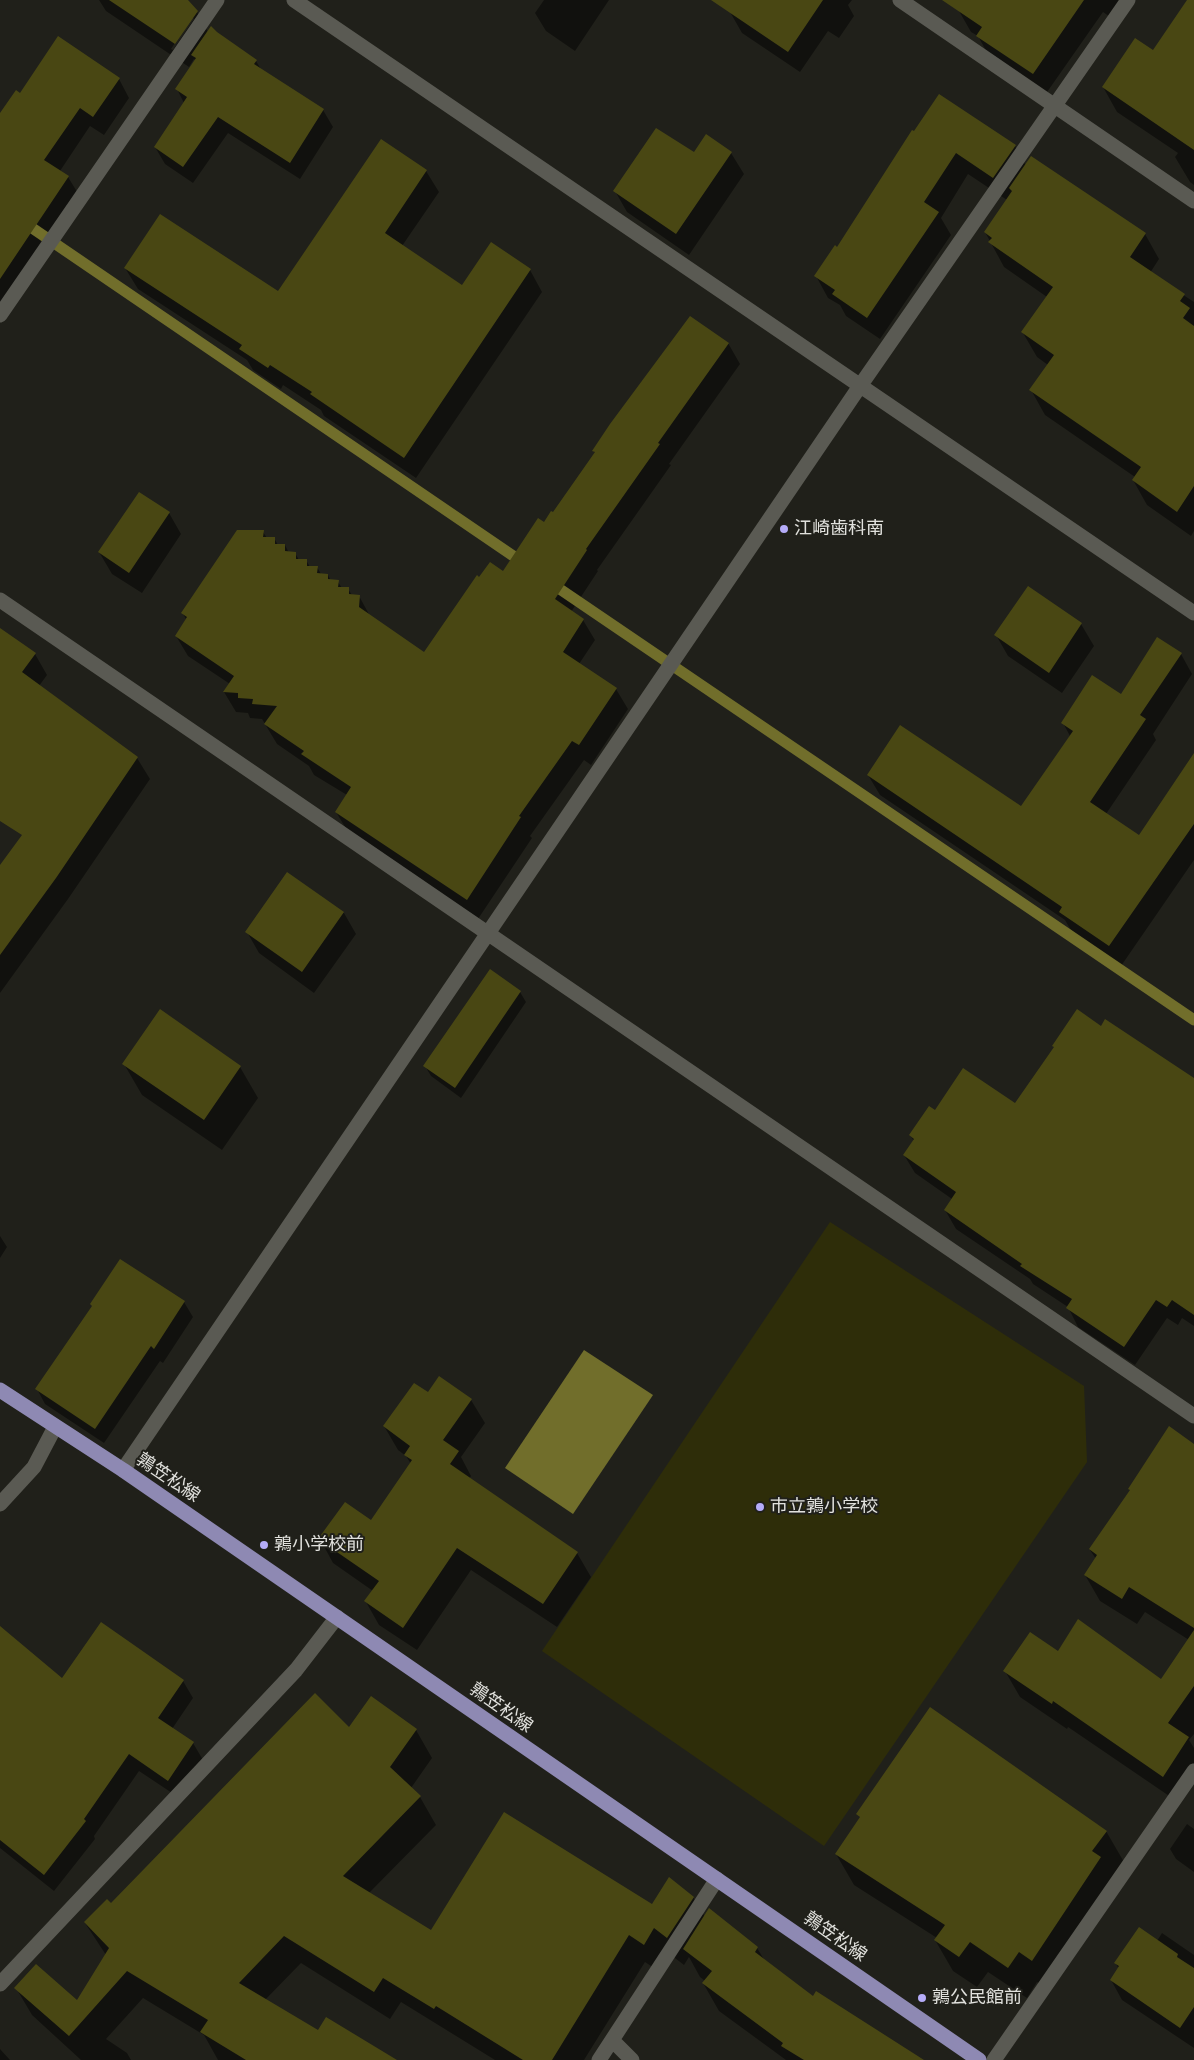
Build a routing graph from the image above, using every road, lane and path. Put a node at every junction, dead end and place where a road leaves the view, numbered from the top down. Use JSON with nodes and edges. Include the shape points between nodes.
{"nodes":[{"id":1,"x":217,"y":0,"type":"edge"},
{"id":2,"x":294,"y":0,"type":"edge"},
{"id":3,"x":900,"y":0,"type":"edge"},
{"id":4,"x":1128,"y":0,"type":"edge"},
{"id":5,"x":1054,"y":105,"type":"junction"},
{"id":6,"x":1194,"y":201,"type":"edge"},
{"id":7,"x":0,"y":315,"type":"edge"},
{"id":8,"x":860,"y":386,"type":"junction"},
{"id":9,"x":0,"y":600,"type":"edge"},
{"id":10,"x":1194,"y":613,"type":"edge"},
{"id":11,"x":487,"y":934,"type":"junction"},
{"id":12,"x":0,"y":1390,"type":"edge"},
{"id":13,"x":1194,"y":1416,"type":"edge"},
{"id":14,"x":55,"y":1428,"type":"junction"},
{"id":15,"x":123,"y":1470,"type":"junction"},
{"id":16,"x":0,"y":1504,"type":"edge"},
{"id":17,"x":337,"y":1617,"type":"junction"},
{"id":18,"x":1194,"y":1771,"type":"edge"},
{"id":19,"x":717,"y":1879,"type":"junction"},
{"id":20,"x":0,"y":1984,"type":"edge"},
{"id":21,"x":612,"y":2040,"type":"junction"},
{"id":22,"x":599,"y":2060,"type":"edge"},
{"id":23,"x":632,"y":2060,"type":"edge"},
{"id":24,"x":979,"y":2060,"type":"edge"},
{"id":25,"x":994,"y":2060,"type":"edge"}],
"edges":[{"from":1,"to":7,"type":"street"},
{"from":2,"to":8,"type":"street"},
{"from":3,"to":5,"type":"street"},
{"from":4,"to":5,"type":"street"},
{"from":5,"to":6,"type":"street"},
{"from":5,"to":8,"type":"street"},
{"from":8,"to":10,"type":"street"},
{"from":8,"to":11,"type":"street"},
{"from":9,"to":11,"type":"street"},
{"from":11,"to":13,"type":"street"},
{"from":11,"to":15,"type":"street"},
{"from":12,"to":14,"type":"main road","name":"鶉笠松線"},
{"from":14,"to":15,"type":"main road","name":"鶉笠松線"},
{"from":14,"to":16,"type":"street","via":[[34,1466]]},
{"from":15,"to":17,"type":"main road","name":"鶉笠松線"},
{"from":17,"to":19,"type":"main road","name":"鶉笠松線"},
{"from":17,"to":20,"type":"street","via":[[296,1670]]},
{"from":18,"to":25,"type":"street"},
{"from":19,"to":21,"type":"street"},
{"from":19,"to":24,"type":"main road","name":"鶉笠松線"},
{"from":21,"to":22,"type":"street"},
{"from":21,"to":23,"type":"street"}]}
